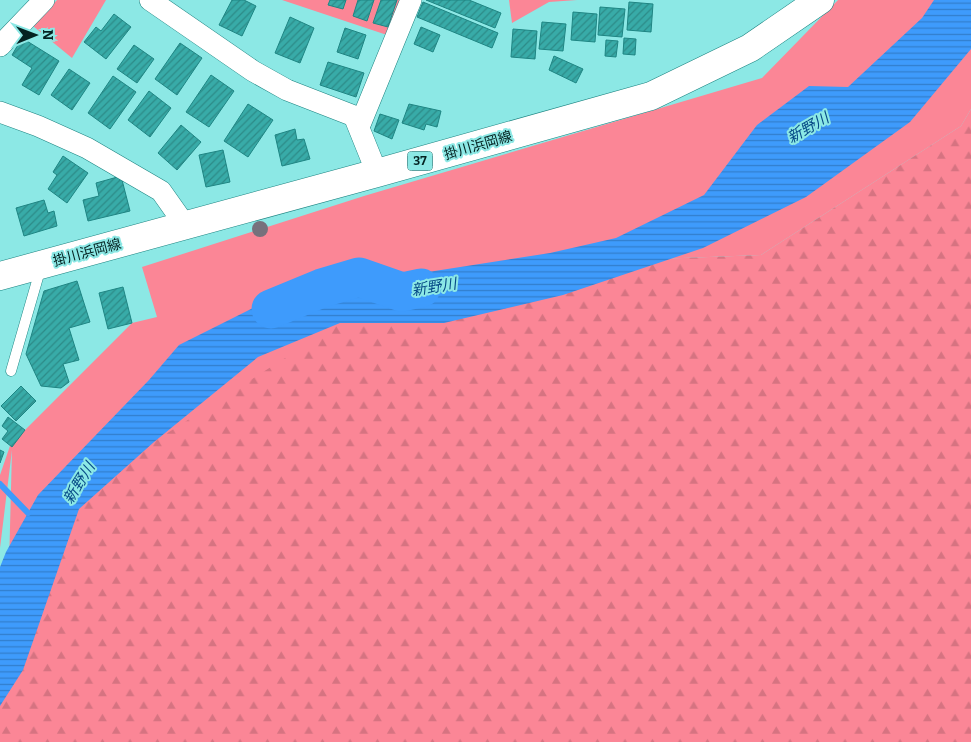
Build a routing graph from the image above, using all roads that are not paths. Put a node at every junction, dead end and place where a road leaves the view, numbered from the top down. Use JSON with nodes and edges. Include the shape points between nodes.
{"nodes":[{"id":1,"x":44,"y":0,"type":"edge"},
{"id":2,"x":150,"y":0,"type":"edge"},
{"id":3,"x":411,"y":0,"type":"edge"},
{"id":4,"x":820,"y":0,"type":"edge"},
{"id":5,"x":0,"y":46,"type":"edge"},
{"id":6,"x":0,"y":112,"type":"edge"},
{"id":7,"x":359,"y":128,"type":"junction"},
{"id":8,"x":377,"y":173,"type":"junction"},
{"id":9,"x":185,"y":225,"type":"junction"},
{"id":10,"x":42,"y":264,"type":"junction"},
{"id":11,"x":0,"y":276,"type":"edge"},
{"id":12,"x":11,"y":371,"type":"dead end"}],
"edges":[{"from":1,"to":5,"type":"street"},
{"from":2,"to":7,"type":"street","via":[[171,10],[253,71],[287,90],[354,116]]},
{"from":3,"to":7,"type":"street"},
{"from":4,"to":8,"type":"main road","name":"掛川浜岡線","number":"37","via":[[750,48],[651,96]]},
{"from":6,"to":9,"type":"street","via":[[87,148],[161,190]]},
{"from":7,"to":8,"type":"street"},
{"from":8,"to":9,"type":"main road","name":"掛川浜岡線","number":"37"},
{"from":9,"to":10,"type":"main road","name":"掛川浜岡線","number":"37"},
{"from":10,"to":11,"type":"main road","name":"掛川浜岡線","number":"37"},
{"from":10,"to":12,"type":"lane"}]}
